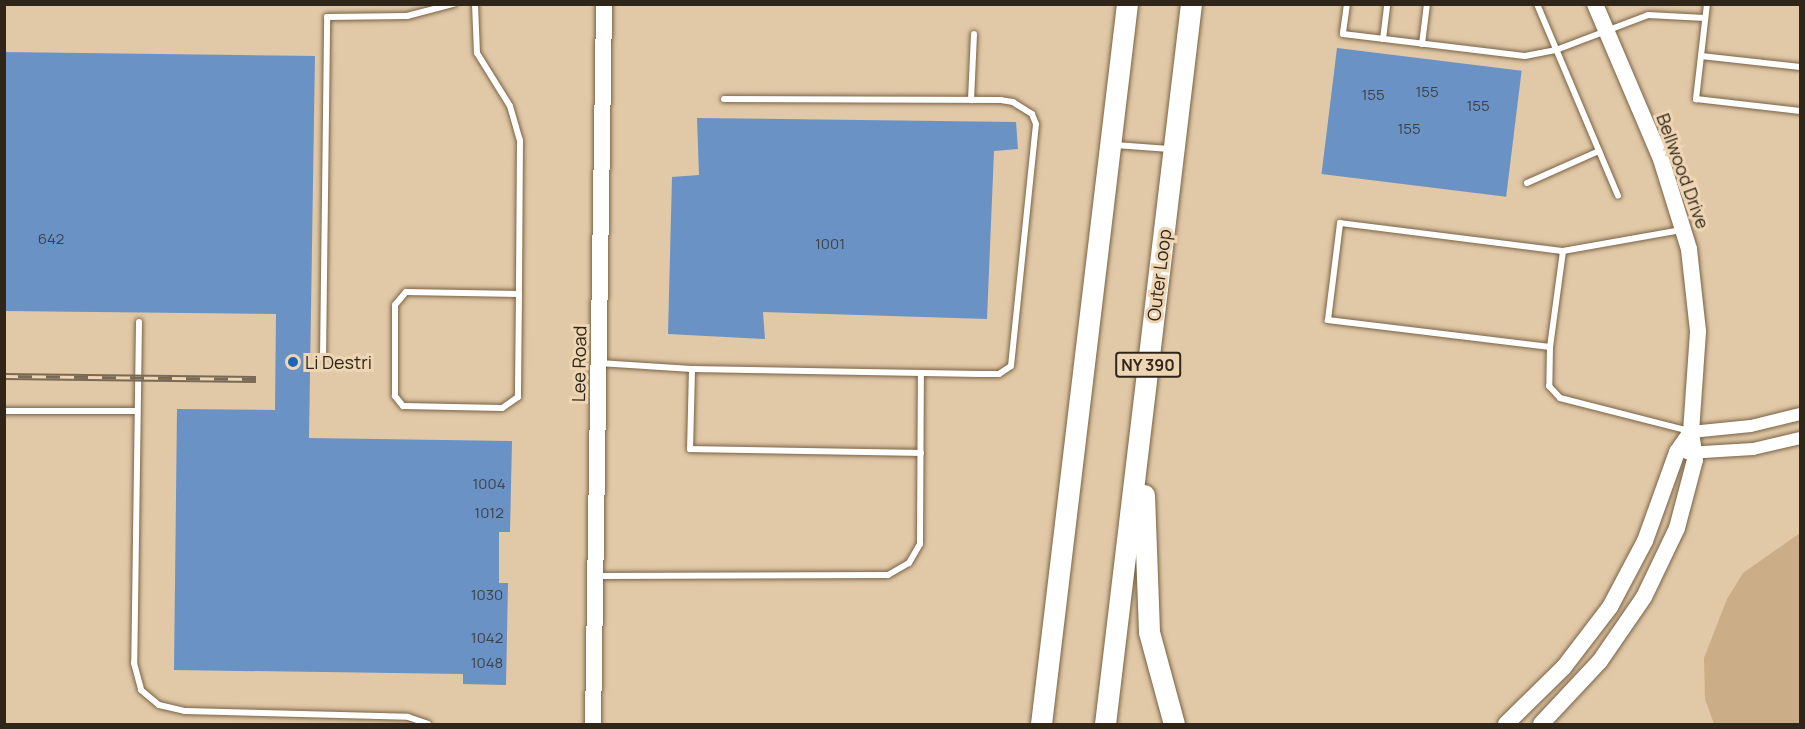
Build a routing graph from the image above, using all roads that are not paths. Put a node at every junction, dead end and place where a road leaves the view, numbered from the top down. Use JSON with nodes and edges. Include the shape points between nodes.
{"nodes":[{"id":1,"x":453,"y":4,"type":"edge"},
{"id":2,"x":475,"y":4,"type":"edge"},
{"id":3,"x":604,"y":4,"type":"edge"},
{"id":4,"x":1127,"y":4,"type":"edge"},
{"id":5,"x":1191,"y":4,"type":"edge"},
{"id":6,"x":1347,"y":4,"type":"edge"},
{"id":7,"x":1387,"y":4,"type":"edge"},
{"id":8,"x":1427,"y":4,"type":"edge"},
{"id":9,"x":1537,"y":4,"type":"edge"},
{"id":10,"x":1595,"y":4,"type":"edge"},
{"id":11,"x":1707,"y":4,"type":"edge"},
{"id":12,"x":1705,"y":18,"type":"junction"},
{"id":13,"x":1606,"y":30,"type":"junction"},
{"id":14,"x":974,"y":34,"type":"dead end"},
{"id":15,"x":1383,"y":39,"type":"junction"},
{"id":16,"x":1422,"y":44,"type":"junction"},
{"id":17,"x":1556,"y":50,"type":"junction"},
{"id":18,"x":1701,"y":56,"type":"junction"},
{"id":19,"x":1800,"y":67,"type":"edge"},
{"id":20,"x":724,"y":99,"type":"dead end"},
{"id":21,"x":971,"y":100,"type":"junction"},
{"id":22,"x":1800,"y":111,"type":"edge"},
{"id":23,"x":1110,"y":144,"type":"junction"},
{"id":24,"x":1174,"y":149,"type":"junction"},
{"id":25,"x":1599,"y":151,"type":"junction"},
{"id":26,"x":1527,"y":183,"type":"dead end"},
{"id":27,"x":1618,"y":196,"type":"dead end"},
{"id":28,"x":1685,"y":230,"type":"junction"},
{"id":29,"x":1563,"y":250,"type":"junction"},
{"id":30,"x":519,"y":294,"type":"junction"},
{"id":31,"x":139,"y":322,"type":"dead end"},
{"id":32,"x":1550,"y":347,"type":"junction"},
{"id":33,"x":323,"y":360,"type":"dead end"},
{"id":34,"x":599,"y":363,"type":"junction"},
{"id":35,"x":692,"y":369,"type":"junction"},
{"id":36,"x":921,"y":374,"type":"junction"},
{"id":37,"x":1146,"y":386,"type":"junction"},
{"id":38,"x":4,"y":411,"type":"edge"},
{"id":39,"x":137,"y":411,"type":"junction"},
{"id":40,"x":1800,"y":414,"type":"edge"},
{"id":41,"x":1691,"y":432,"type":"junction"},
{"id":42,"x":1800,"y":438,"type":"edge"},
{"id":43,"x":1677,"y":452,"type":"junction"},
{"id":44,"x":921,"y":453,"type":"junction"},
{"id":45,"x":1695,"y":453,"type":"junction"},
{"id":46,"x":596,"y":576,"type":"junction"},
{"id":47,"x":428,"y":724,"type":"edge"},
{"id":48,"x":593,"y":724,"type":"edge"},
{"id":49,"x":1041,"y":724,"type":"edge"},
{"id":50,"x":1105,"y":724,"type":"edge"},
{"id":51,"x":1174,"y":724,"type":"edge"},
{"id":52,"x":1506,"y":724,"type":"edge"},
{"id":53,"x":1541,"y":724,"type":"edge"}],
"edges":[{"from":1,"to":33,"type":"lane","via":[[417,15],[327,17]]},
{"from":2,"to":30,"type":"lane","via":[[477,53],[510,106],[520,140]]},
{"from":3,"to":34,"type":"street","name":"Lee Road"},
{"from":4,"to":23,"type":"highway"},
{"from":5,"to":24,"type":"highway","name":"Outer Loop","number":"NY 390"},
{"from":6,"to":15,"type":"lane","via":[[1343,34]]},
{"from":7,"to":15,"type":"lane"},
{"from":8,"to":16,"type":"lane"},
{"from":9,"to":17,"type":"lane"},
{"from":10,"to":13,"type":"street","name":"Bellwood Drive"},
{"from":11,"to":12,"type":"lane"},
{"from":12,"to":13,"type":"lane","via":[[1648,15]]},
{"from":12,"to":18,"type":"lane"},
{"from":13,"to":17,"type":"lane"},
{"from":13,"to":28,"type":"street","name":"Bellwood Drive","via":[[1661,159]]},
{"from":14,"to":21,"type":"lane"},
{"from":15,"to":16,"type":"lane"},
{"from":16,"to":17,"type":"lane","via":[[1525,56]]},
{"from":17,"to":25,"type":"lane"},
{"from":18,"to":19,"type":"lane"},
{"from":18,"to":22,"type":"lane","via":[[1696,99]]},
{"from":20,"to":21,"type":"lane"},
{"from":21,"to":36,"type":"lane","via":[[1013,102],[1032,114],[1036,124],[1016,345],[1011,366],[999,374]]},
{"from":23,"to":24,"type":"lane"},
{"from":23,"to":49,"type":"highway"},
{"from":24,"to":37,"type":"highway","name":"Outer Loop","number":"NY 390"},
{"from":25,"to":26,"type":"lane"},
{"from":25,"to":27,"type":"lane"},
{"from":28,"to":29,"type":"lane","via":[[1592,249]]},
{"from":28,"to":41,"type":"street","name":"Bellwood Drive","via":[[1698,332]]},
{"from":29,"to":32,"type":"lane"},
{"from":29,"to":32,"type":"lane","via":[[1340,223],[1328,320]]},
{"from":30,"to":30,"type":"lane","via":[[518,397],[502,408],[403,406],[395,396],[395,305],[406,292]]},
{"from":31,"to":39,"type":"lane"},
{"from":32,"to":41,"type":"lane","via":[[1549,386],[1560,398]]},
{"from":34,"to":35,"type":"lane"},
{"from":34,"to":46,"type":"street","name":"Lee Road"},
{"from":35,"to":36,"type":"lane"},
{"from":35,"to":44,"type":"lane","via":[[690,449]]},
{"from":36,"to":44,"type":"lane"},
{"from":37,"to":50,"type":"highway","name":"Outer Loop","number":"NY 390"},
{"from":37,"to":51,"type":"highway","via":[[1146,605],[1155,667]]},
{"from":38,"to":39,"type":"lane"},
{"from":39,"to":47,"type":"lane","via":[[134,663],[135,676],[146,696],[159,705],[185,711],[408,717]]},
{"from":40,"to":41,"type":"street","via":[[1750,426]]},
{"from":41,"to":43,"type":"street"},
{"from":41,"to":45,"type":"street","name":"Bellwood Drive"},
{"from":42,"to":45,"type":"street","via":[[1753,449]]},
{"from":43,"to":45,"type":"street"},
{"from":43,"to":52,"type":"street","via":[[1645,541],[1610,608],[1564,667]]},
{"from":44,"to":46,"type":"lane","via":[[920,544],[909,563],[888,575]]},
{"from":45,"to":53,"type":"street","name":"Bellwood Drive","via":[[1677,528],[1644,597],[1600,661]]},
{"from":46,"to":48,"type":"street","name":"Lee Road"}]}
